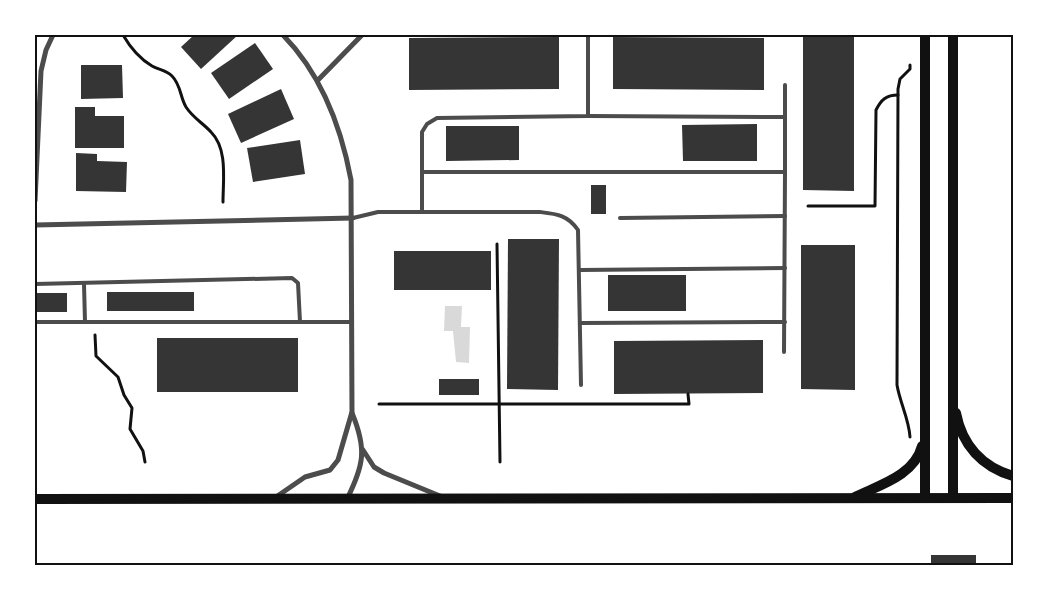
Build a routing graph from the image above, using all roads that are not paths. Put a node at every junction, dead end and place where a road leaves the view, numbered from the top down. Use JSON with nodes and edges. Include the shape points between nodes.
{"nodes":[{"id":1,"x":52,"y":35,"type":"edge"},
{"id":2,"x":283,"y":35,"type":"edge"},
{"id":3,"x":362,"y":35,"type":"edge"},
{"id":4,"x":588,"y":35,"type":"edge"},
{"id":5,"x":925,"y":35,"type":"edge"},
{"id":6,"x":953,"y":35,"type":"edge"},
{"id":7,"x":318,"y":80,"type":"junction"},
{"id":8,"x":784,"y":85,"type":"dead end"},
{"id":9,"x":588,"y":116,"type":"junction"},
{"id":10,"x":785,"y":117,"type":"junction"},
{"id":11,"x":422,"y":172,"type":"junction"},
{"id":12,"x":785,"y":172,"type":"junction"},
{"id":13,"x":35,"y":201,"type":"edge"},
{"id":14,"x":422,"y":212,"type":"junction"},
{"id":15,"x":785,"y":216,"type":"junction"},
{"id":16,"x":353,"y":218,"type":"junction"},
{"id":17,"x":620,"y":218,"type":"dead end"},
{"id":18,"x":35,"y":225,"type":"edge"},
{"id":19,"x":785,"y":268,"type":"junction"},
{"id":20,"x":580,"y":270,"type":"junction"},
{"id":21,"x":35,"y":284,"type":"edge"},
{"id":22,"x":84,"y":284,"type":"junction"},
{"id":23,"x":35,"y":322,"type":"edge"},
{"id":24,"x":85,"y":322,"type":"junction"},
{"id":25,"x":300,"y":322,"type":"junction"},
{"id":26,"x":352,"y":322,"type":"junction"},
{"id":27,"x":784,"y":322,"type":"junction"},
{"id":28,"x":581,"y":323,"type":"junction"},
{"id":29,"x":784,"y":352,"type":"dead end"},
{"id":30,"x":581,"y":385,"type":"dead end"},
{"id":31,"x":952,"y":394,"type":"junction"},
{"id":32,"x":352,"y":412,"type":"junction"},
{"id":33,"x":924,"y":438,"type":"junction"},
{"id":34,"x":364,"y":450,"type":"junction"},
{"id":35,"x":1013,"y":476,"type":"edge"},
{"id":36,"x":853,"y":498,"type":"junction"},
{"id":37,"x":925,"y":498,"type":"junction"},
{"id":38,"x":953,"y":498,"type":"junction"},
{"id":39,"x":1013,"y":498,"type":"edge"},
{"id":40,"x":35,"y":499,"type":"edge"},
{"id":41,"x":447,"y":499,"type":"junction"},
{"id":42,"x":272,"y":500,"type":"junction"},
{"id":43,"x":347,"y":500,"type":"junction"}],
"edges":[{"from":1,"to":13,"type":"street","via":[[41,70]]},
{"from":2,"to":7,"type":"street"},
{"from":3,"to":7,"type":"street"},
{"from":4,"to":9,"type":"lane"},
{"from":5,"to":33,"type":"main road"},
{"from":6,"to":31,"type":"main road"},
{"from":7,"to":16,"type":"street","via":[[345,148]]},
{"from":8,"to":10,"type":"lane"},
{"from":9,"to":10,"type":"lane"},
{"from":9,"to":11,"type":"lane","via":[[437,118],[422,132]]},
{"from":10,"to":12,"type":"lane"},
{"from":11,"to":12,"type":"lane"},
{"from":11,"to":14,"type":"lane"},
{"from":12,"to":15,"type":"lane"},
{"from":14,"to":16,"type":"lane","via":[[378,212]]},
{"from":14,"to":20,"type":"lane","via":[[561,214],[572,220],[578,230]]},
{"from":15,"to":17,"type":"lane"},
{"from":15,"to":19,"type":"lane"},
{"from":16,"to":18,"type":"street"},
{"from":16,"to":26,"type":"street"},
{"from":19,"to":20,"type":"lane"},
{"from":19,"to":27,"type":"lane"},
{"from":20,"to":28,"type":"lane"},
{"from":21,"to":22,"type":"lane"},
{"from":22,"to":24,"type":"lane"},
{"from":22,"to":25,"type":"lane","via":[[292,278],[298,283]]},
{"from":23,"to":24,"type":"lane"},
{"from":24,"to":25,"type":"lane"},
{"from":25,"to":26,"type":"lane"},
{"from":26,"to":32,"type":"street"},
{"from":27,"to":28,"type":"lane"},
{"from":27,"to":29,"type":"lane"},
{"from":28,"to":30,"type":"lane"},
{"from":31,"to":35,"type":"main road","via":[[967,445],[994,470]]},
{"from":31,"to":38,"type":"main road"},
{"from":32,"to":34,"type":"street"},
{"from":32,"to":42,"type":"street","via":[[338,460],[330,470],[305,477]]},
{"from":33,"to":36,"type":"main road","via":[[920,452],[907,470]]},
{"from":33,"to":37,"type":"main road"},
{"from":34,"to":41,"type":"street","via":[[374,467],[384,473]]},
{"from":34,"to":43,"type":"street","via":[[361,469]]},
{"from":36,"to":37,"type":"main road"},
{"from":36,"to":41,"type":"main road"},
{"from":37,"to":38,"type":"main road"},
{"from":38,"to":39,"type":"main road"},
{"from":40,"to":42,"type":"main road"},
{"from":41,"to":43,"type":"main road"},
{"from":42,"to":43,"type":"main road"}]}
